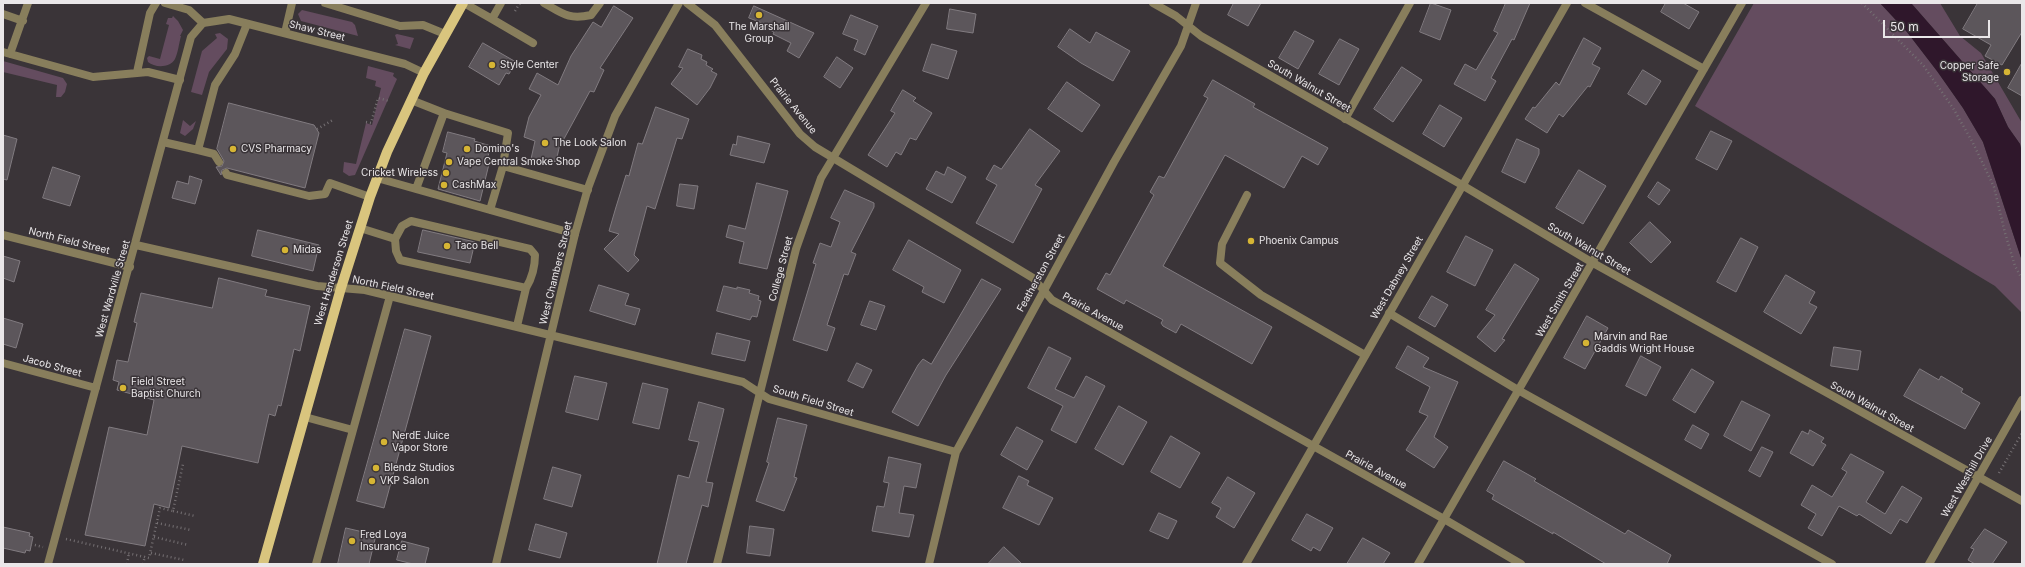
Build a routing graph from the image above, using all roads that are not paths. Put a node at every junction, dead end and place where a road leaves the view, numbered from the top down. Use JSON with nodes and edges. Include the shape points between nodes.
{"nodes":[{"id":1,"x":28,"y":3,"type":"edge"},
{"id":2,"x":156,"y":3,"type":"edge"},
{"id":3,"x":165,"y":3,"type":"edge"},
{"id":4,"x":292,"y":3,"type":"edge"},
{"id":5,"x":325,"y":3,"type":"edge"},
{"id":6,"x":464,"y":3,"type":"edge"},
{"id":7,"x":501,"y":3,"type":"edge"},
{"id":8,"x":544,"y":3,"type":"edge"},
{"id":9,"x":600,"y":3,"type":"edge"},
{"id":10,"x":679,"y":3,"type":"edge"},
{"id":11,"x":687,"y":3,"type":"edge"},
{"id":12,"x":926,"y":3,"type":"edge"},
{"id":13,"x":1153,"y":3,"type":"edge"},
{"id":14,"x":1196,"y":3,"type":"edge"},
{"id":15,"x":1410,"y":3,"type":"edge"},
{"id":16,"x":1566,"y":3,"type":"edge"},
{"id":17,"x":1585,"y":3,"type":"edge"},
{"id":18,"x":1742,"y":3,"type":"edge"},
{"id":19,"x":343,"y":6,"type":"edge"},
{"id":20,"x":3,"y":14,"type":"edge"},
{"id":21,"x":492,"y":19,"type":"junction"},
{"id":22,"x":23,"y":21,"type":"junction"},
{"id":23,"x":203,"y":24,"type":"junction"},
{"id":24,"x":246,"y":24,"type":"junction"},
{"id":25,"x":1188,"y":26,"type":"junction"},
{"id":26,"x":285,"y":33,"type":"junction"},
{"id":27,"x":445,"y":34,"type":"junction"},
{"id":28,"x":533,"y":43,"type":"dead end"},
{"id":29,"x":6,"y":53,"type":"edge"},
{"id":30,"x":1704,"y":69,"type":"junction"},
{"id":31,"x":137,"y":72,"type":"junction"},
{"id":32,"x":424,"y":72,"type":"junction"},
{"id":33,"x":180,"y":80,"type":"junction"},
{"id":34,"x":411,"y":100,"type":"junction"},
{"id":35,"x":444,"y":113,"type":"junction"},
{"id":36,"x":1345,"y":119,"type":"junction"},
{"id":37,"x":163,"y":142,"type":"junction"},
{"id":38,"x":198,"y":150,"type":"junction"},
{"id":39,"x":833,"y":159,"type":"junction"},
{"id":40,"x":219,"y":162,"type":"dead end"},
{"id":41,"x":503,"y":166,"type":"junction"},
{"id":42,"x":226,"y":173,"type":"dead end"},
{"id":43,"x":377,"y":178,"type":"junction"},
{"id":44,"x":1462,"y":185,"type":"junction"},
{"id":45,"x":416,"y":189,"type":"junction"},
{"id":46,"x":588,"y":190,"type":"junction"},
{"id":47,"x":1247,"y":195,"type":"dead end"},
{"id":48,"x":370,"y":196,"type":"junction"},
{"id":49,"x":490,"y":210,"type":"junction"},
{"id":50,"x":360,"y":228,"type":"junction"},
{"id":51,"x":575,"y":234,"type":"junction"},
{"id":52,"x":3,"y":235,"type":"edge"},
{"id":53,"x":394,"y":239,"type":"junction"},
{"id":54,"x":136,"y":245,"type":"junction"},
{"id":55,"x":1593,"y":263,"type":"junction"},
{"id":56,"x":130,"y":267,"type":"junction"},
{"id":57,"x":341,"y":288,"type":"junction"},
{"id":58,"x":526,"y":288,"type":"junction"},
{"id":59,"x":1043,"y":289,"type":"junction"},
{"id":60,"x":390,"y":296,"type":"junction"},
{"id":61,"x":1389,"y":313,"type":"junction"},
{"id":62,"x":517,"y":326,"type":"junction"},
{"id":63,"x":552,"y":334,"type":"junction"},
{"id":64,"x":1365,"y":355,"type":"junction"},
{"id":65,"x":3,"y":364,"type":"edge"},
{"id":66,"x":96,"y":388,"type":"junction"},
{"id":67,"x":1518,"y":390,"type":"junction"},
{"id":68,"x":758,"y":392,"type":"junction"},
{"id":69,"x":2022,"y":400,"type":"edge"},
{"id":70,"x":305,"y":417,"type":"junction"},
{"id":71,"x":353,"y":430,"type":"junction"},
{"id":72,"x":1312,"y":446,"type":"junction"},
{"id":73,"x":956,"y":452,"type":"junction"},
{"id":74,"x":1978,"y":477,"type":"junction"},
{"id":75,"x":2022,"y":501,"type":"edge"},
{"id":76,"x":1444,"y":519,"type":"junction"},
{"id":77,"x":48,"y":564,"type":"edge"},
{"id":78,"x":263,"y":564,"type":"edge"},
{"id":79,"x":316,"y":564,"type":"edge"},
{"id":80,"x":496,"y":564,"type":"edge"},
{"id":81,"x":717,"y":564,"type":"edge"},
{"id":82,"x":929,"y":564,"type":"edge"},
{"id":83,"x":1246,"y":564,"type":"edge"},
{"id":84,"x":1418,"y":564,"type":"edge"},
{"id":85,"x":1521,"y":564,"type":"edge"},
{"id":86,"x":1832,"y":564,"type":"edge"},
{"id":87,"x":1929,"y":564,"type":"edge"}],
"edges":[{"from":1,"to":22,"type":"street"},
{"from":2,"to":31,"type":"street","via":[[150,13],[140,49]]},
{"from":3,"to":23,"type":"street","via":[[189,10]]},
{"from":4,"to":26,"type":"street"},
{"from":5,"to":19,"type":"street"},
{"from":6,"to":21,"type":"street"},
{"from":6,"to":27,"type":"main road","name":"West Henderson Street"},
{"from":7,"to":21,"type":"street"},
{"from":8,"to":9,"type":"street","via":[[568,17],[580,17],[591,15]]},
{"from":10,"to":46,"type":"street","name":"West Chambers Street","via":[[615,116]]},
{"from":11,"to":39,"type":"street","name":"Prairie Avenue","via":[[715,26],[800,134]]},
{"from":12,"to":39,"type":"street","name":"College Street"},
{"from":13,"to":25,"type":"street","name":"South Walnut Street"},
{"from":14,"to":25,"type":"street","name":"Featherston Street"},
{"from":15,"to":36,"type":"street"},
{"from":16,"to":44,"type":"street","name":"West Dabney Street"},
{"from":17,"to":30,"type":"street"},
{"from":18,"to":30,"type":"street","name":"West Smith Street"},
{"from":19,"to":27,"type":"street","via":[[400,26],[423,25]]},
{"from":20,"to":22,"type":"street"},
{"from":21,"to":28,"type":"street"},
{"from":22,"to":29,"type":"street"},
{"from":23,"to":24,"type":"street","name":"Shaw Street","via":[[229,19]]},
{"from":23,"to":33,"type":"street","name":"West Wardville Street","via":[[191,37]]},
{"from":24,"to":26,"type":"street","name":"Shaw Street"},
{"from":24,"to":38,"type":"street","via":[[235,54],[215,86]]},
{"from":25,"to":36,"type":"street","name":"South Walnut Street"},
{"from":25,"to":59,"type":"street","name":"Featherston Street","via":[[1182,46]]},
{"from":26,"to":32,"type":"street","name":"Shaw Street","via":[[406,64]]},
{"from":27,"to":32,"type":"main road","name":"West Henderson Street"},
{"from":29,"to":31,"type":"street","via":[[93,77]]},
{"from":30,"to":55,"type":"street","name":"West Smith Street"},
{"from":31,"to":33,"type":"street","via":[[148,72]]},
{"from":32,"to":34,"type":"main road","name":"West Henderson Street"},
{"from":33,"to":37,"type":"street","name":"West Wardville Street"},
{"from":34,"to":35,"type":"street"},
{"from":34,"to":43,"type":"main road","name":"West Henderson Street"},
{"from":35,"to":41,"type":"street","via":[[508,134]]},
{"from":35,"to":45,"type":"street"},
{"from":36,"to":44,"type":"street","name":"South Walnut Street"},
{"from":37,"to":38,"type":"street"},
{"from":37,"to":54,"type":"street","name":"West Wardville Street"},
{"from":38,"to":40,"type":"street","via":[[214,154]]},
{"from":39,"to":59,"type":"street","name":"Prairie Avenue","via":[[1033,278]]},
{"from":39,"to":68,"type":"street","name":"College Street","via":[[821,178],[800,237]]},
{"from":41,"to":46,"type":"street"},
{"from":41,"to":49,"type":"street"},
{"from":42,"to":48,"type":"street","via":[[309,196],[325,194],[330,183]]},
{"from":43,"to":45,"type":"street"},
{"from":43,"to":48,"type":"main road","name":"West Henderson Street"},
{"from":44,"to":55,"type":"street","name":"South Walnut Street"},
{"from":44,"to":61,"type":"street","name":"West Dabney Street"},
{"from":45,"to":49,"type":"street"},
{"from":46,"to":51,"type":"street","name":"West Chambers Street"},
{"from":47,"to":64,"type":"street","via":[[1222,244],[1220,263],[1262,295]]},
{"from":48,"to":50,"type":"main road","name":"West Henderson Street"},
{"from":49,"to":51,"type":"street"},
{"from":50,"to":53,"type":"street"},
{"from":50,"to":57,"type":"main road","name":"West Henderson Street"},
{"from":51,"to":63,"type":"street","name":"West Chambers Street"},
{"from":52,"to":56,"type":"street","name":"North Field Street"},
{"from":53,"to":58,"type":"street","via":[[400,260]]},
{"from":53,"to":58,"type":"street","via":[[402,226],[410,221],[530,249],[535,255],[535,262]]},
{"from":54,"to":56,"type":"street","name":"West Wardville Street"},
{"from":54,"to":57,"type":"street","name":"North Field Street","via":[[317,286]]},
{"from":55,"to":67,"type":"street","name":"West Smith Street"},
{"from":55,"to":74,"type":"street","name":"South Walnut Street"},
{"from":56,"to":66,"type":"street","name":"West Wardville Street"},
{"from":57,"to":60,"type":"street","name":"North Field Street"},
{"from":57,"to":70,"type":"main road","name":"West Henderson Street"},
{"from":58,"to":62,"type":"street"},
{"from":59,"to":72,"type":"street","name":"Prairie Avenue","via":[[1052,300]]},
{"from":59,"to":73,"type":"street","name":"Featherston Street"},
{"from":60,"to":62,"type":"street","name":"North Field Street"},
{"from":60,"to":71,"type":"street"},
{"from":61,"to":64,"type":"street","name":"West Dabney Street"},
{"from":61,"to":67,"type":"street"},
{"from":62,"to":63,"type":"street","name":"North Field Street"},
{"from":63,"to":68,"type":"street","name":"South Field Street","via":[[743,382]]},
{"from":63,"to":80,"type":"street","name":"West Chambers Street"},
{"from":64,"to":72,"type":"street","name":"West Dabney Street"},
{"from":65,"to":66,"type":"street","name":"Jacob Street"},
{"from":66,"to":77,"type":"street","name":"West Wardville Street"},
{"from":67,"to":76,"type":"street","name":"West Smith Street"},
{"from":67,"to":86,"type":"street"},
{"from":68,"to":73,"type":"street","name":"South Field Street","via":[[769,399]]},
{"from":68,"to":81,"type":"street","name":"College Street"},
{"from":69,"to":74,"type":"street","name":"West Westhill Drive"},
{"from":70,"to":71,"type":"street"},
{"from":70,"to":78,"type":"main road","name":"West Henderson Street"},
{"from":71,"to":79,"type":"street"},
{"from":72,"to":76,"type":"street","name":"Prairie Avenue"},
{"from":72,"to":83,"type":"street","name":"West Dabney Street"},
{"from":73,"to":82,"type":"street","name":"Featherston Street"},
{"from":74,"to":75,"type":"street","name":"South Walnut Street"},
{"from":74,"to":87,"type":"street","name":"West Westhill Drive"},
{"from":76,"to":84,"type":"street","name":"West Smith Street"},
{"from":76,"to":85,"type":"street","name":"Prairie Avenue"}]}
